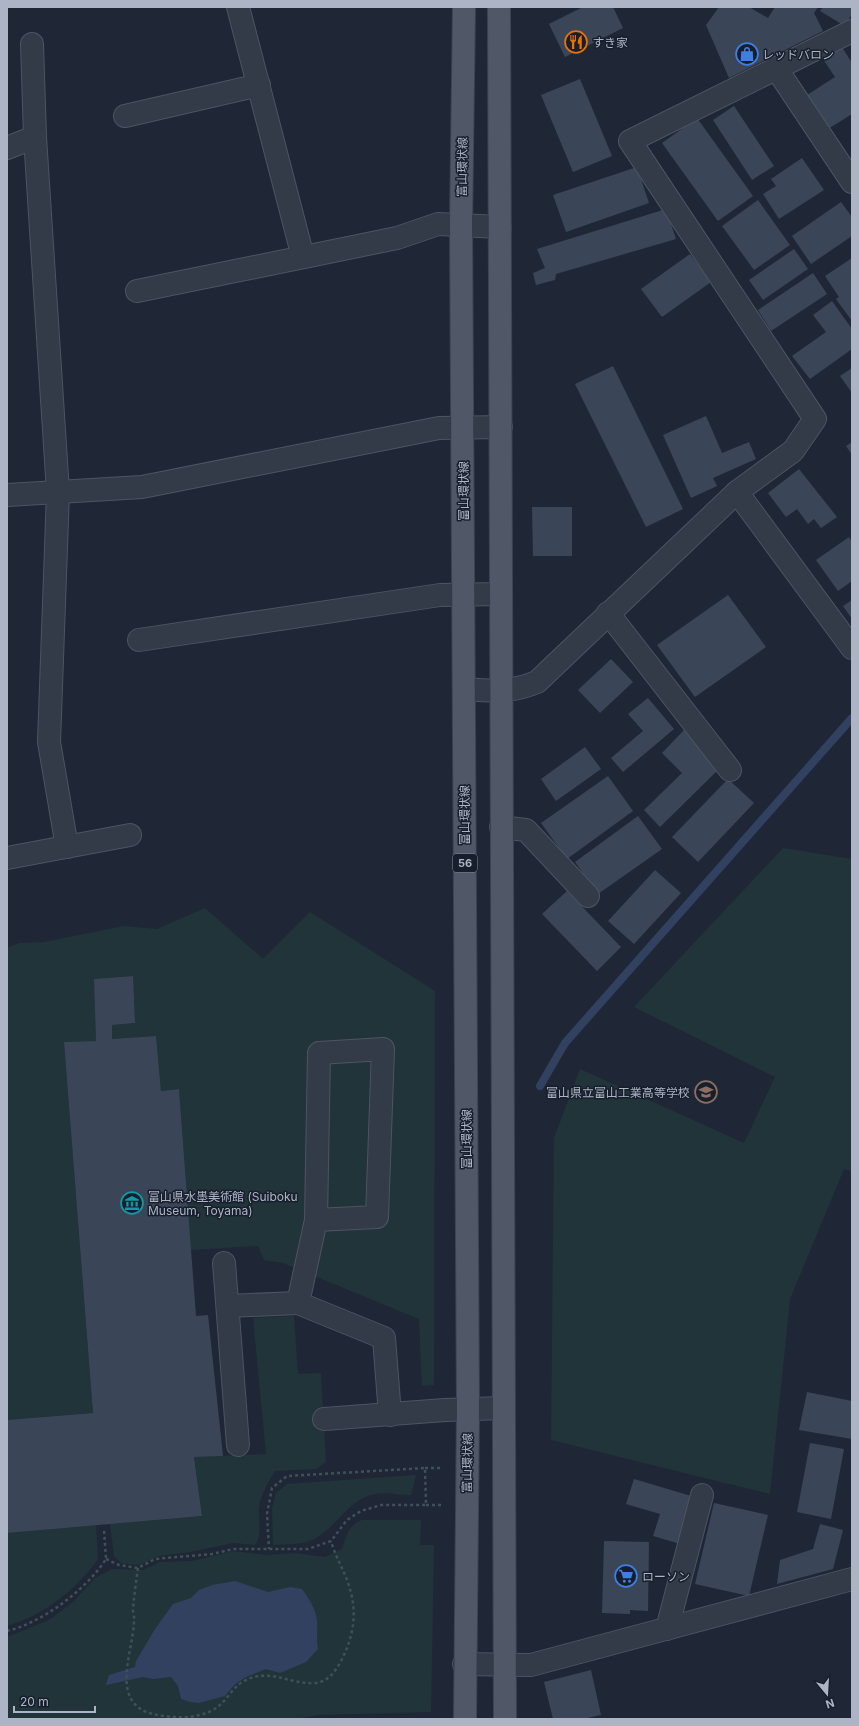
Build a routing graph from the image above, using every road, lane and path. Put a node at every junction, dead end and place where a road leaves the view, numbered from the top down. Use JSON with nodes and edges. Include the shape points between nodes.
{"nodes":[{"id":1,"x":238,"y":7,"type":"edge"},
{"id":2,"x":464,"y":7,"type":"edge"},
{"id":3,"x":499,"y":7,"type":"edge"},
{"id":4,"x":852,"y":31,"type":"edge"},
{"id":5,"x":32,"y":44,"type":"dead end"},
{"id":6,"x":776,"y":68,"type":"junction"},
{"id":7,"x":259,"y":85,"type":"junction"},
{"id":8,"x":125,"y":116,"type":"dead end"},
{"id":9,"x":36,"y":137,"type":"junction"},
{"id":10,"x":7,"y":148,"type":"edge"},
{"id":11,"x":852,"y":182,"type":"edge"},
{"id":12,"x":461,"y":225,"type":"junction"},
{"id":13,"x":500,"y":227,"type":"junction"},
{"id":14,"x":303,"y":257,"type":"junction"},
{"id":15,"x":137,"y":291,"type":"dead end"},
{"id":16,"x":462,"y":426,"type":"junction"},
{"id":17,"x":501,"y":427,"type":"junction"},
{"id":18,"x":58,"y":492,"type":"junction"},
{"id":19,"x":737,"y":492,"type":"junction"},
{"id":20,"x":7,"y":495,"type":"edge"},
{"id":21,"x":501,"y":594,"type":"junction"},
{"id":22,"x":463,"y":595,"type":"junction"},
{"id":23,"x":608,"y":613,"type":"junction"},
{"id":24,"x":139,"y":640,"type":"dead end"},
{"id":25,"x":852,"y":648,"type":"edge"},
{"id":26,"x":464,"y":689,"type":"junction"},
{"id":27,"x":500,"y":692,"type":"junction"},
{"id":28,"x":730,"y":770,"type":"dead end"},
{"id":29,"x":501,"y":827,"type":"junction"},
{"id":30,"x":130,"y":835,"type":"dead end"},
{"id":31,"x":67,"y":847,"type":"junction"},
{"id":32,"x":7,"y":858,"type":"edge"},
{"id":33,"x":588,"y":896,"type":"dead end"},
{"id":34,"x":316,"y":1220,"type":"junction"},
{"id":35,"x":224,"y":1263,"type":"dead end"},
{"id":36,"x":298,"y":1303,"type":"junction"},
{"id":37,"x":228,"y":1306,"type":"junction"},
{"id":38,"x":503,"y":1408,"type":"junction"},
{"id":39,"x":468,"y":1409,"type":"junction"},
{"id":40,"x":390,"y":1415,"type":"junction"},
{"id":41,"x":324,"y":1419,"type":"dead end"},
{"id":42,"x":238,"y":1445,"type":"dead end"},
{"id":43,"x":425,"y":1468,"type":"junction"},
{"id":44,"x":442,"y":1468,"type":"dead end"},
{"id":45,"x":702,"y":1495,"type":"dead end"},
{"id":46,"x":426,"y":1505,"type":"junction"},
{"id":47,"x":442,"y":1505,"type":"dead end"},
{"id":48,"x":104,"y":1530,"type":"dead end"},
{"id":49,"x":331,"y":1541,"type":"junction"},
{"id":50,"x":269,"y":1549,"type":"junction"},
{"id":51,"x":106,"y":1559,"type":"junction"},
{"id":52,"x":138,"y":1568,"type":"junction"},
{"id":53,"x":852,"y":1578,"type":"edge"},
{"id":54,"x":667,"y":1629,"type":"junction"},
{"id":55,"x":7,"y":1632,"type":"edge"},
{"id":56,"x":464,"y":1664,"type":"junction"},
{"id":57,"x":505,"y":1665,"type":"junction"},
{"id":58,"x":465,"y":1719,"type":"edge"},
{"id":59,"x":505,"y":1719,"type":"edge"}],
"edges":[{"from":1,"to":7,"type":"street"},
{"from":2,"to":12,"type":"main road","name":"富山環状線","number":"56"},
{"from":3,"to":13,"type":"main road"},
{"from":4,"to":6,"type":"street"},
{"from":5,"to":9,"type":"street"},
{"from":6,"to":11,"type":"street"},
{"from":6,"to":19,"type":"street","via":[[630,142],[816,419],[793,451]]},
{"from":7,"to":8,"type":"street"},
{"from":7,"to":14,"type":"street"},
{"from":9,"to":10,"type":"street"},
{"from":9,"to":18,"type":"street"},
{"from":12,"to":13,"type":"street"},
{"from":12,"to":14,"type":"street","via":[[438,224],[397,238]]},
{"from":12,"to":16,"type":"main road","name":"富山環状線","number":"56"},
{"from":13,"to":17,"type":"main road"},
{"from":14,"to":15,"type":"street"},
{"from":16,"to":17,"type":"street"},
{"from":16,"to":18,"type":"street","via":[[439,428],[142,487]]},
{"from":16,"to":22,"type":"main road","name":"富山環状線","number":"56"},
{"from":17,"to":21,"type":"main road"},
{"from":18,"to":20,"type":"street"},
{"from":18,"to":31,"type":"street","via":[[49,742]]},
{"from":19,"to":23,"type":"street"},
{"from":19,"to":25,"type":"street"},
{"from":21,"to":22,"type":"street"},
{"from":21,"to":27,"type":"main road"},
{"from":22,"to":24,"type":"street","via":[[440,595]]},
{"from":22,"to":26,"type":"main road","name":"富山環状線","number":"56"},
{"from":23,"to":27,"type":"street","via":[[538,682]]},
{"from":23,"to":28,"type":"street"},
{"from":26,"to":27,"type":"street"},
{"from":26,"to":39,"type":"main road","name":"富山環状線","number":"56"},
{"from":27,"to":29,"type":"main road"},
{"from":29,"to":33,"type":"street","via":[[526,830]]},
{"from":29,"to":38,"type":"main road"},
{"from":30,"to":31,"type":"street"},
{"from":31,"to":32,"type":"street"},
{"from":34,"to":34,"type":"street","via":[[319,1053],[383,1049],[377,1217]]},
{"from":34,"to":36,"type":"street"},
{"from":35,"to":37,"type":"street"},
{"from":36,"to":37,"type":"street"},
{"from":36,"to":40,"type":"street","via":[[384,1338]]},
{"from":37,"to":42,"type":"street"},
{"from":38,"to":39,"type":"street"},
{"from":38,"to":57,"type":"main road"},
{"from":39,"to":40,"type":"street"},
{"from":39,"to":56,"type":"main road","name":"富山環状線","number":"56"},
{"from":40,"to":41,"type":"street"},
{"from":43,"to":44,"type":"path"},
{"from":43,"to":46,"type":"path"},
{"from":43,"to":50,"type":"path","via":[[287,1476],[272,1488],[267,1514]]},
{"from":45,"to":54,"type":"street"},
{"from":46,"to":47,"type":"path"},
{"from":46,"to":49,"type":"path","via":[[380,1505],[361,1511],[347,1520]]},
{"from":48,"to":51,"type":"path"},
{"from":49,"to":50,"type":"path","via":[[308,1549]]},
{"from":49,"to":52,"type":"path","via":[[336,1559],[347,1580],[355,1616],[352,1632],[335,1672],[328,1679],[315,1683],[264,1674],[244,1681],[212,1711],[192,1717],[179,1718],[147,1712],[138,1708],[126,1688],[135,1621],[133,1612]]},
{"from":50,"to":52,"type":"path","via":[[233,1549],[212,1554],[155,1559]]},
{"from":51,"to":52,"type":"path","via":[[119,1565]]},
{"from":51,"to":55,"type":"path","via":[[89,1582],[69,1597],[45,1614]]},
{"from":53,"to":54,"type":"street"},
{"from":54,"to":57,"type":"street","via":[[531,1665]]},
{"from":56,"to":57,"type":"street"},
{"from":56,"to":58,"type":"main road","name":"富山環状線","number":"56"},
{"from":57,"to":59,"type":"main road"}]}
